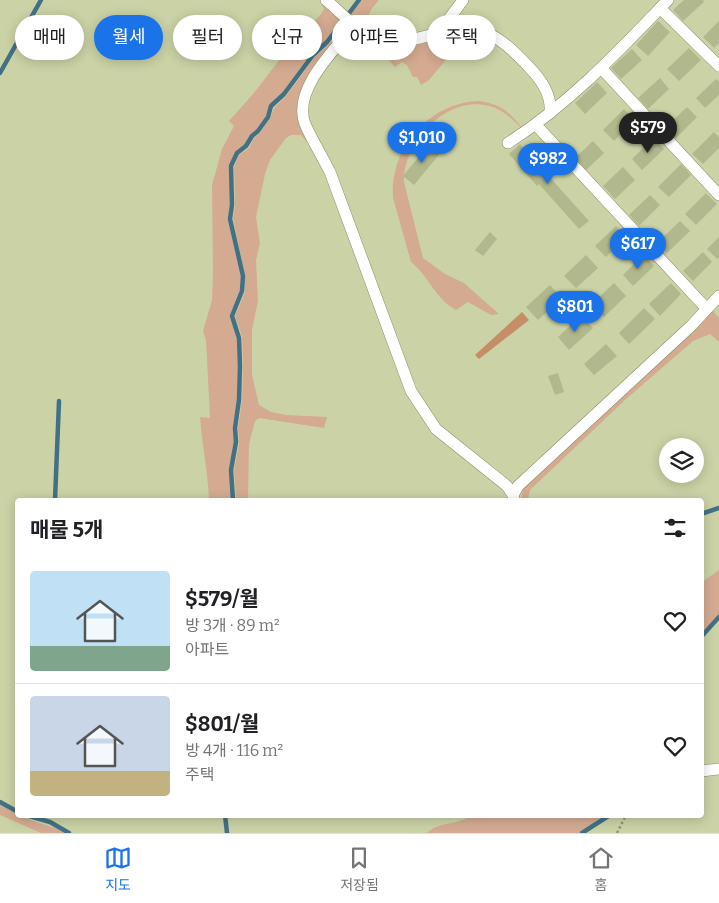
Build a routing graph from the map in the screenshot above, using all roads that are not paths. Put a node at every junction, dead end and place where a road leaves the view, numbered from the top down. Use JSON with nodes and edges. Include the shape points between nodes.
{"nodes":[{"id":1,"x":326,"y":0,"type":"edge"},
{"id":2,"x":463,"y":0,"type":"edge"},
{"id":3,"x":664,"y":4,"type":"edge"},
{"id":4,"x":343,"y":15,"type":"edge"},
{"id":5,"x":452,"y":15,"type":"edge"},
{"id":6,"x":496,"y":37,"type":"edge"},
{"id":7,"x":332,"y":53,"type":"edge"},
{"id":8,"x":719,"y":66,"type":"edge"},
{"id":9,"x":602,"y":69,"type":"junction"},
{"id":10,"x":550,"y":113,"type":"junction"},
{"id":11,"x":536,"y":125,"type":"junction"},
{"id":12,"x":508,"y":143,"type":"dead end"},
{"id":13,"x":719,"y":195,"type":"edge"},
{"id":14,"x":719,"y":296,"type":"edge"},
{"id":15,"x":706,"y":308,"type":"junction"},
{"id":16,"x":513,"y":498,"type":"edge"},
{"id":17,"x":719,"y":769,"type":"edge"},
{"id":18,"x":704,"y":771,"type":"edge"}],
"edges":[{"from":1,"to":4,"type":"street"},
{"from":2,"to":5,"type":"street"},
{"from":3,"to":8,"type":"street"},
{"from":3,"to":9,"type":"street"},
{"from":6,"to":10,"type":"street","via":[[535,73],[546,91]]},
{"from":7,"to":16,"type":"street","via":[[309,85],[302,104],[305,123],[330,172],[411,391],[436,429],[497,477]]},
{"from":9,"to":10,"type":"street"},
{"from":9,"to":13,"type":"street"},
{"from":10,"to":11,"type":"street"},
{"from":11,"to":12,"type":"street"},
{"from":11,"to":15,"type":"street"},
{"from":14,"to":15,"type":"street"},
{"from":15,"to":16,"type":"street","via":[[691,326],[518,486]]},
{"from":17,"to":18,"type":"street"}]}
